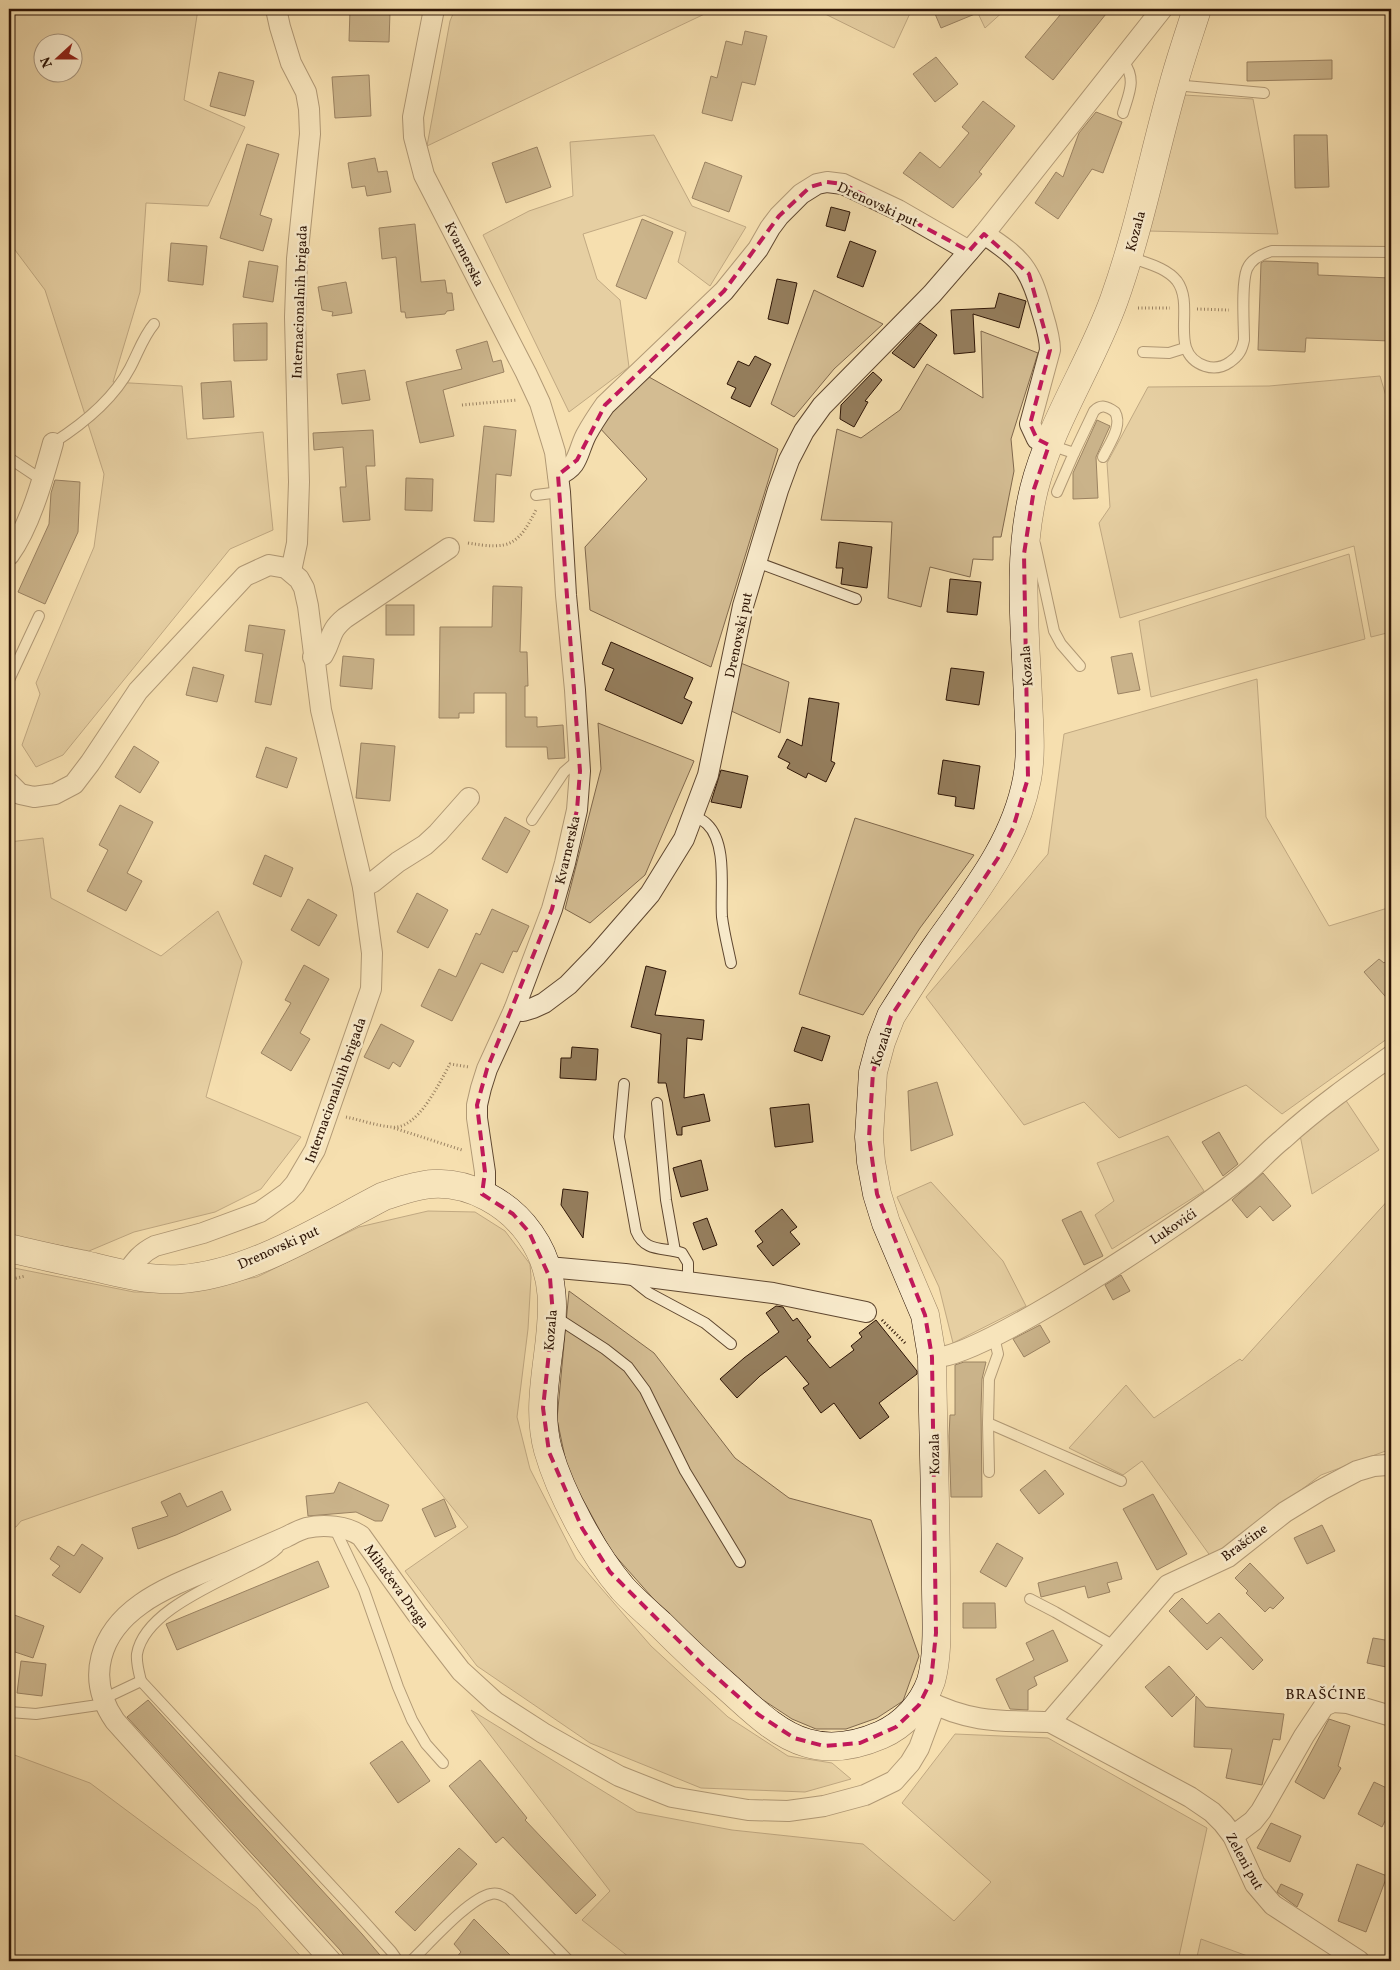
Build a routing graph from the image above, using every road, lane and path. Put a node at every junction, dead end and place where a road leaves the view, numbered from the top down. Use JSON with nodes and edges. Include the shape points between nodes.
{"nodes":[{"id":1,"x":276,"y":9,"type":"edge"},
{"id":2,"x":434,"y":9,"type":"edge"},
{"id":3,"x":1162,"y":9,"type":"edge"},
{"id":4,"x":1197,"y":9,"type":"edge"},
{"id":5,"x":1123,"y":61,"type":"junction"},
{"id":6,"x":1173,"y":85,"type":"junction"},
{"id":7,"x":1264,"y":93,"type":"dead end"},
{"id":8,"x":1123,"y":112,"type":"dead end"},
{"id":9,"x":984,"y":234,"type":"junction"},
{"id":10,"x":969,"y":251,"type":"junction"},
{"id":11,"x":1391,"y":252,"type":"edge"},
{"id":12,"x":1129,"y":256,"type":"junction"},
{"id":13,"x":1138,"y":308,"type":"dead end"},
{"id":14,"x":1176,"y":308,"type":"dead end"},
{"id":15,"x":1191,"y":309,"type":"dead end"},
{"id":16,"x":1232,"y":310,"type":"dead end"},
{"id":17,"x":154,"y":324,"type":"dead end"},
{"id":18,"x":1185,"y":348,"type":"junction"},
{"id":19,"x":1143,"y":352,"type":"dead end"},
{"id":20,"x":525,"y":399,"type":"dead end"},
{"id":21,"x":462,"y":405,"type":"dead end"},
{"id":22,"x":54,"y":444,"type":"joint"},
{"id":23,"x":1049,"y":445,"type":"junction"},
{"id":24,"x":1074,"y":453,"type":"junction"},
{"id":25,"x":1103,"y":457,"type":"dead end"},
{"id":26,"x":9,"y":458,"type":"edge"},
{"id":27,"x":42,"y":480,"type":"junction"},
{"id":28,"x":549,"y":489,"type":"junction"},
{"id":29,"x":1057,"y":492,"type":"dead end"},
{"id":30,"x":1027,"y":534,"type":"junction"},
{"id":31,"x":449,"y":548,"type":"joint"},
{"id":32,"x":9,"y":555,"type":"edge"},
{"id":33,"x":756,"y":562,"type":"junction"},
{"id":34,"x":291,"y":571,"type":"junction"},
{"id":35,"x":856,"y":599,"type":"dead end"},
{"id":36,"x":39,"y":616,"type":"dead end"},
{"id":37,"x":313,"y":657,"type":"junction"},
{"id":38,"x":1080,"y":666,"type":"dead end"},
{"id":39,"x":9,"y":680,"type":"edge"},
{"id":40,"x":579,"y":759,"type":"junction"},
{"id":41,"x":9,"y":783,"type":"edge"},
{"id":42,"x":469,"y":798,"type":"dead end"},
{"id":43,"x":694,"y":816,"type":"junction"},
{"id":44,"x":532,"y":820,"type":"dead end"},
{"id":45,"x":363,"y":887,"type":"junction"},
{"id":46,"x":731,"y":963,"type":"dead end"},
{"id":47,"x":514,"y":1010,"type":"junction"},
{"id":48,"x":1391,"y":1056,"type":"edge"},
{"id":49,"x":474,"y":1068,"type":"dead end"},
{"id":50,"x":624,"y":1084,"type":"dead end"},
{"id":51,"x":658,"y":1103,"type":"dead end"},
{"id":52,"x":351,"y":1118,"type":"dead end"},
{"id":53,"x":394,"y":1128,"type":"junction"},
{"id":54,"x":483,"y":1157,"type":"junction"},
{"id":55,"x":482,"y":1194,"type":"junction"},
{"id":56,"x":9,"y":1248,"type":"edge"},
{"id":57,"x":675,"y":1251,"type":"junction"},
{"id":58,"x":548,"y":1267,"type":"junction"},
{"id":59,"x":126,"y":1274,"type":"junction"},
{"id":60,"x":626,"y":1274,"type":"junction"},
{"id":61,"x":688,"y":1282,"type":"junction"},
{"id":62,"x":866,"y":1312,"type":"joint"},
{"id":63,"x":553,"y":1315,"type":"junction"},
{"id":64,"x":994,"y":1337,"type":"junction"},
{"id":65,"x":731,"y":1344,"type":"dead end"},
{"id":66,"x":932,"y":1358,"type":"junction"},
{"id":67,"x":988,"y":1423,"type":"junction"},
{"id":68,"x":1391,"y":1467,"type":"edge"},
{"id":69,"x":989,"y":1472,"type":"dead end"},
{"id":70,"x":1121,"y":1481,"type":"dead end"},
{"id":71,"x":334,"y":1527,"type":"junction"},
{"id":72,"x":284,"y":1538,"type":"junction"},
{"id":73,"x":740,"y":1562,"type":"dead end"},
{"id":74,"x":1030,"y":1599,"type":"dead end"},
{"id":75,"x":1116,"y":1647,"type":"junction"},
{"id":76,"x":141,"y":1681,"type":"junction"},
{"id":77,"x":104,"y":1702,"type":"junction"},
{"id":78,"x":929,"y":1702,"type":"junction"},
{"id":79,"x":9,"y":1712,"type":"edge"},
{"id":80,"x":1391,"y":1716,"type":"edge"},
{"id":81,"x":1050,"y":1722,"type":"junction"},
{"id":82,"x":443,"y":1763,"type":"dead end"},
{"id":83,"x":1233,"y":1836,"type":"junction"},
{"id":84,"x":331,"y":1961,"type":"edge"},
{"id":85,"x":398,"y":1961,"type":"edge"},
{"id":86,"x":411,"y":1961,"type":"edge"},
{"id":87,"x":569,"y":1961,"type":"edge"},
{"id":88,"x":1358,"y":1961,"type":"edge"}],
"edges":[{"from":1,"to":34,"type":"street","name":"Internacionalnih brigada","via":[[291,63],[306,92],[310,134],[297,259],[298,508],[297,543]]},
{"from":2,"to":28,"type":"street","name":"Kvarnerska","via":[[413,117],[417,153],[424,175],[540,403],[555,452]]},
{"from":3,"to":5,"type":"street","name":"Drenovski put"},
{"from":4,"to":6,"type":"main road","name":"Kozala"},
{"from":5,"to":8,"type":"lane","via":[[1132,82]]},
{"from":5,"to":9,"type":"street","name":"Drenovski put"},
{"from":6,"to":7,"type":"lane"},
{"from":6,"to":12,"type":"main road","name":"Kozala"},
{"from":9,"to":10,"type":"street","name":"Drenovski put"},
{"from":9,"to":23,"type":"street","via":[[1020,262],[1035,286],[1050,350],[1030,424],[1037,439]]},
{"from":10,"to":28,"type":"street","name":"Drenovski put","via":[[898,210],[843,184],[827,182],[810,187],[779,216],[758,249],[724,291],[605,405],[590,428],[577,460]]},
{"from":10,"to":33,"type":"street","name":"Drenovski put","via":[[932,294],[822,406],[804,430],[789,460]]},
{"from":11,"to":18,"type":"lane","via":[[1263,253],[1247,269],[1244,280],[1242,350],[1228,364],[1217,368],[1190,358]]},
{"from":12,"to":18,"type":"lane","via":[[1165,271],[1181,289]]},
{"from":12,"to":23,"type":"main road","name":"Kozala","via":[[1105,324]]},
{"from":13,"to":14,"type":"path"},
{"from":15,"to":16,"type":"path"},
{"from":17,"to":22,"type":"lane","via":[[112,394],[88,418]]},
{"from":18,"to":19,"type":"lane","via":[[1169,353]]},
{"from":20,"to":21,"type":"path"},
{"from":22,"to":27,"type":"street"},
{"from":23,"to":24,"type":"lane"},
{"from":23,"to":30,"type":"main road","name":"Kozala","via":[[1034,489]]},
{"from":24,"to":25,"type":"lane","via":[[1094,411],[1105,406],[1115,412],[1118,420]]},
{"from":24,"to":29,"type":"lane"},
{"from":26,"to":27,"type":"lane"},
{"from":27,"to":32,"type":"street"},
{"from":28,"to":31,"type":"path","via":[[513,543],[500,547],[456,542]]},
{"from":28,"to":40,"type":"street","name":"Kvarnerska","via":[[566,595]]},
{"from":30,"to":38,"type":"lane","via":[[1037,551],[1054,631]]},
{"from":30,"to":66,"type":"main road","name":"Kozala","via":[[1024,629],[1030,751],[1022,803],[998,858],[891,1016],[873,1072],[869,1137],[877,1194],[925,1315]]},
{"from":31,"to":37,"type":"street","via":[[345,618],[331,632],[323,655]]},
{"from":33,"to":35,"type":"lane"},
{"from":33,"to":43,"type":"street","name":"Drenovski put","via":[[743,606],[708,775]]},
{"from":34,"to":37,"type":"street","name":"Internacionalnih brigada","via":[[304,588]]},
{"from":34,"to":41,"type":"street","via":[[269,565],[245,576],[138,691],[74,784],[55,794],[34,798],[20,794]]},
{"from":36,"to":39,"type":"lane"},
{"from":37,"to":45,"type":"street","name":"Internacionalnih brigada","via":[[328,743]]},
{"from":40,"to":44,"type":"lane","via":[[564,772]]},
{"from":40,"to":47,"type":"street","name":"Kvarnerska","via":[[576,810],[565,864],[552,910]]},
{"from":42,"to":45,"type":"street","via":[[425,844]]},
{"from":43,"to":46,"type":"lane","via":[[706,822],[718,844],[723,881],[722,917]]},
{"from":43,"to":47,"type":"street","name":"Drenovski put","via":[[684,840],[650,894],[597,955],[568,985],[544,1003],[528,1010]]},
{"from":45,"to":59,"type":"street","name":"Internacionalnih brigada","via":[[372,953],[371,989],[309,1163],[287,1193],[260,1212],[156,1246],[137,1258]]},
{"from":47,"to":54,"type":"street","name":"Kvarnerska","via":[[487,1068],[479,1097],[477,1118]]},
{"from":48,"to":64,"type":"street","name":"Lukovići","via":[[1328,1100],[1244,1175],[1196,1210],[1078,1289]]},
{"from":49,"to":53,"type":"path","via":[[450,1064],[420,1114]]},
{"from":50,"to":57,"type":"lane","via":[[619,1137],[636,1231],[647,1246]]},
{"from":51,"to":57,"type":"lane","via":[[666,1200]]},
{"from":52,"to":53,"type":"path"},
{"from":53,"to":54,"type":"path"},
{"from":54,"to":55,"type":"street","name":"Kvarnerska","via":[[485,1184]]},
{"from":55,"to":58,"type":"main road","name":"Kozala","via":[[513,1214],[524,1226]]},
{"from":55,"to":59,"type":"main road","name":"Drenovski put","via":[[436,1184],[414,1187],[384,1196],[297,1241],[224,1270],[180,1279]]},
{"from":56,"to":59,"type":"main road","name":"Drenovski put"},
{"from":57,"to":61,"type":"lane","via":[[686,1258]]},
{"from":58,"to":60,"type":"street"},
{"from":58,"to":63,"type":"main road","name":"Kozala"},
{"from":60,"to":61,"type":"street"},
{"from":60,"to":65,"type":"lane","via":[[649,1293],[705,1323]]},
{"from":61,"to":62,"type":"street","via":[[773,1293]]},
{"from":62,"to":66,"type":"path","via":[[878,1317],[914,1351]]},
{"from":63,"to":73,"type":"lane","via":[[628,1367],[645,1390],[686,1471]]},
{"from":63,"to":78,"type":"main road","name":"Kozala","via":[[543,1408],[549,1452],[582,1528],[625,1591],[759,1715],[807,1743],[836,1747],[869,1740],[896,1727]]},
{"from":64,"to":66,"type":"street","name":"Lukovići","via":[[962,1352]]},
{"from":64,"to":67,"type":"lane","via":[[998,1354],[989,1379]]},
{"from":66,"to":78,"type":"main road","name":"Kozala","via":[[936,1633]]},
{"from":67,"to":69,"type":"lane"},
{"from":67,"to":70,"type":"lane"},
{"from":68,"to":75,"type":"street","name":"Brašćine","via":[[1374,1466],[1357,1471],[1328,1486],[1285,1512],[1228,1557],[1168,1585]]},
{"from":71,"to":72,"type":"street","name":"Mihačeva Draga","via":[[306,1528]]},
{"from":71,"to":78,"type":"street","name":"Mihačeva Draga","via":[[352,1530],[361,1536],[462,1671],[496,1702],[619,1776],[672,1798],[748,1810],[788,1810],[824,1806],[865,1795],[894,1780],[910,1763],[919,1748]]},
{"from":71,"to":82,"type":"lane","via":[[364,1590],[412,1720],[426,1744]]},
{"from":72,"to":76,"type":"lane","via":[[272,1553],[166,1612],[155,1622],[145,1633],[137,1656]]},
{"from":72,"to":77,"type":"street","name":"Mihačeva Draga","via":[[139,1605],[115,1629],[100,1658],[98,1672]]},
{"from":74,"to":75,"type":"lane"},
{"from":75,"to":81,"type":"street","name":"Brašćine"},
{"from":76,"to":77,"type":"lane"},
{"from":76,"to":85,"type":"lane"},
{"from":77,"to":79,"type":"lane","via":[[36,1714]]},
{"from":77,"to":84,"type":"street","name":"Mihačeva Draga","via":[[132,1741]]},
{"from":78,"to":81,"type":"street","via":[[976,1719]]},
{"from":80,"to":83,"type":"street","via":[[1347,1703],[1333,1702],[1324,1706],[1261,1811]]},
{"from":81,"to":83,"type":"street","name":"Zeleni put","via":[[1190,1797],[1212,1812]]},
{"from":83,"to":88,"type":"street","name":"Zeleni put","via":[[1255,1884],[1273,1905]]},
{"from":86,"to":87,"type":"lane","via":[[466,1908],[480,1898],[498,1893],[510,1899]]}]}
